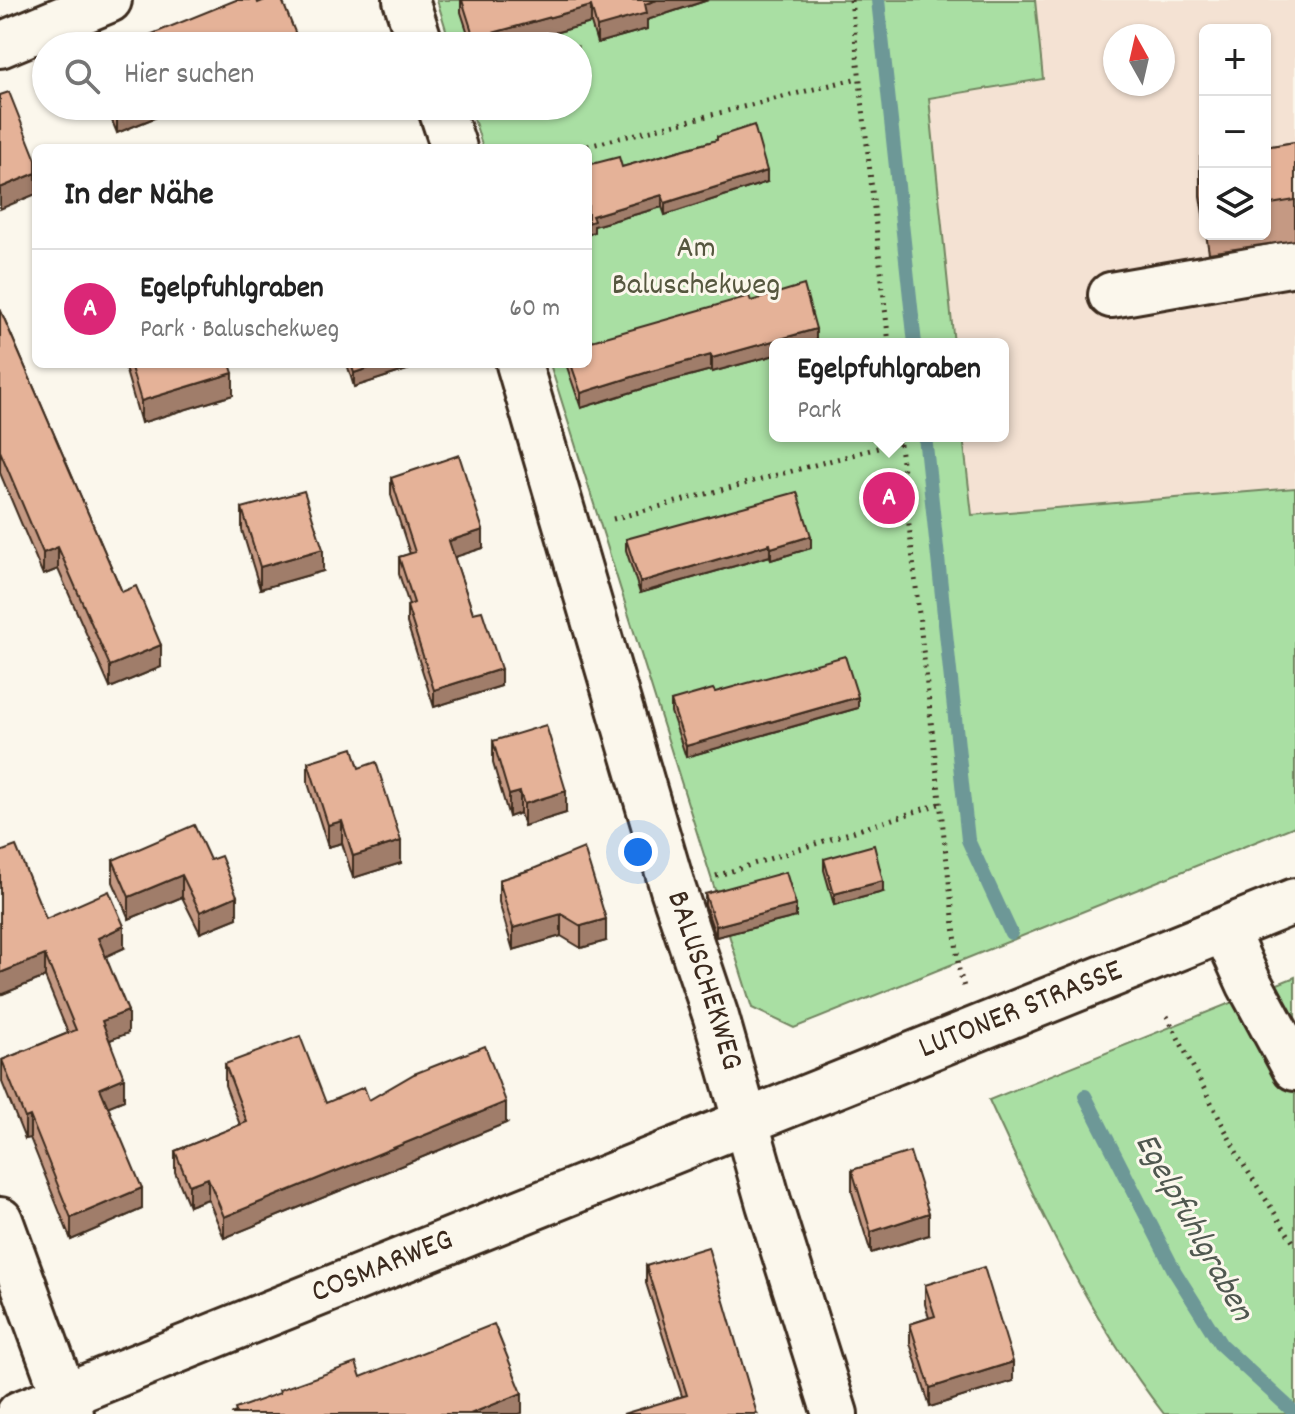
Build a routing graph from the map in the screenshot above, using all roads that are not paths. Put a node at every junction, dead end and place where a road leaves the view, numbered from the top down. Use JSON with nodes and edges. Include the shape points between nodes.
{"nodes":[{"id":1,"x":109,"y":0,"type":"edge"},
{"id":2,"x":406,"y":0,"type":"edge"},
{"id":3,"x":416,"y":32,"type":"edge"},
{"id":4,"x":0,"y":45,"type":"edge"},
{"id":5,"x":445,"y":120,"type":"edge"},
{"id":6,"x":453,"y":144,"type":"edge"},
{"id":7,"x":1295,"y":263,"type":"edge"},
{"id":8,"x":1111,"y":295,"type":"dead end"},
{"id":9,"x":520,"y":368,"type":"edge"},
{"id":10,"x":1295,"y":901,"type":"edge"},
{"id":11,"x":1225,"y":930,"type":"junction"},
{"id":12,"x":1285,"y":1024,"type":"edge"},
{"id":13,"x":1295,"y":1068,"type":"edge"},
{"id":14,"x":745,"y":1120,"type":"junction"},
{"id":15,"x":0,"y":1220,"type":"edge"},
{"id":16,"x":68,"y":1405,"type":"edge"},
{"id":17,"x":19,"y":1414,"type":"edge"},
{"id":18,"x":835,"y":1414,"type":"edge"}],
"edges":[{"from":1,"to":4,"type":"street"},
{"from":2,"to":3,"type":"street"},
{"from":5,"to":6,"type":"street"},
{"from":7,"to":8,"type":"street"},
{"from":9,"to":14,"type":"street","name":"BALUSCHEKWEG"},
{"from":10,"to":11,"type":"street","name":"LUTONER STRASSE"},
{"from":11,"to":12,"type":"street","via":[[1249,983]]},
{"from":11,"to":14,"type":"street","name":"LUTONER STRASSE"},
{"from":12,"to":13,"type":"street"},
{"from":14,"to":16,"type":"street","name":"COSMARWEG"},
{"from":14,"to":18,"type":"street","name":"BALUSCHEKWEG"},
{"from":15,"to":16,"type":"street"},
{"from":16,"to":17,"type":"street","name":"COSMARWEG"}]}
